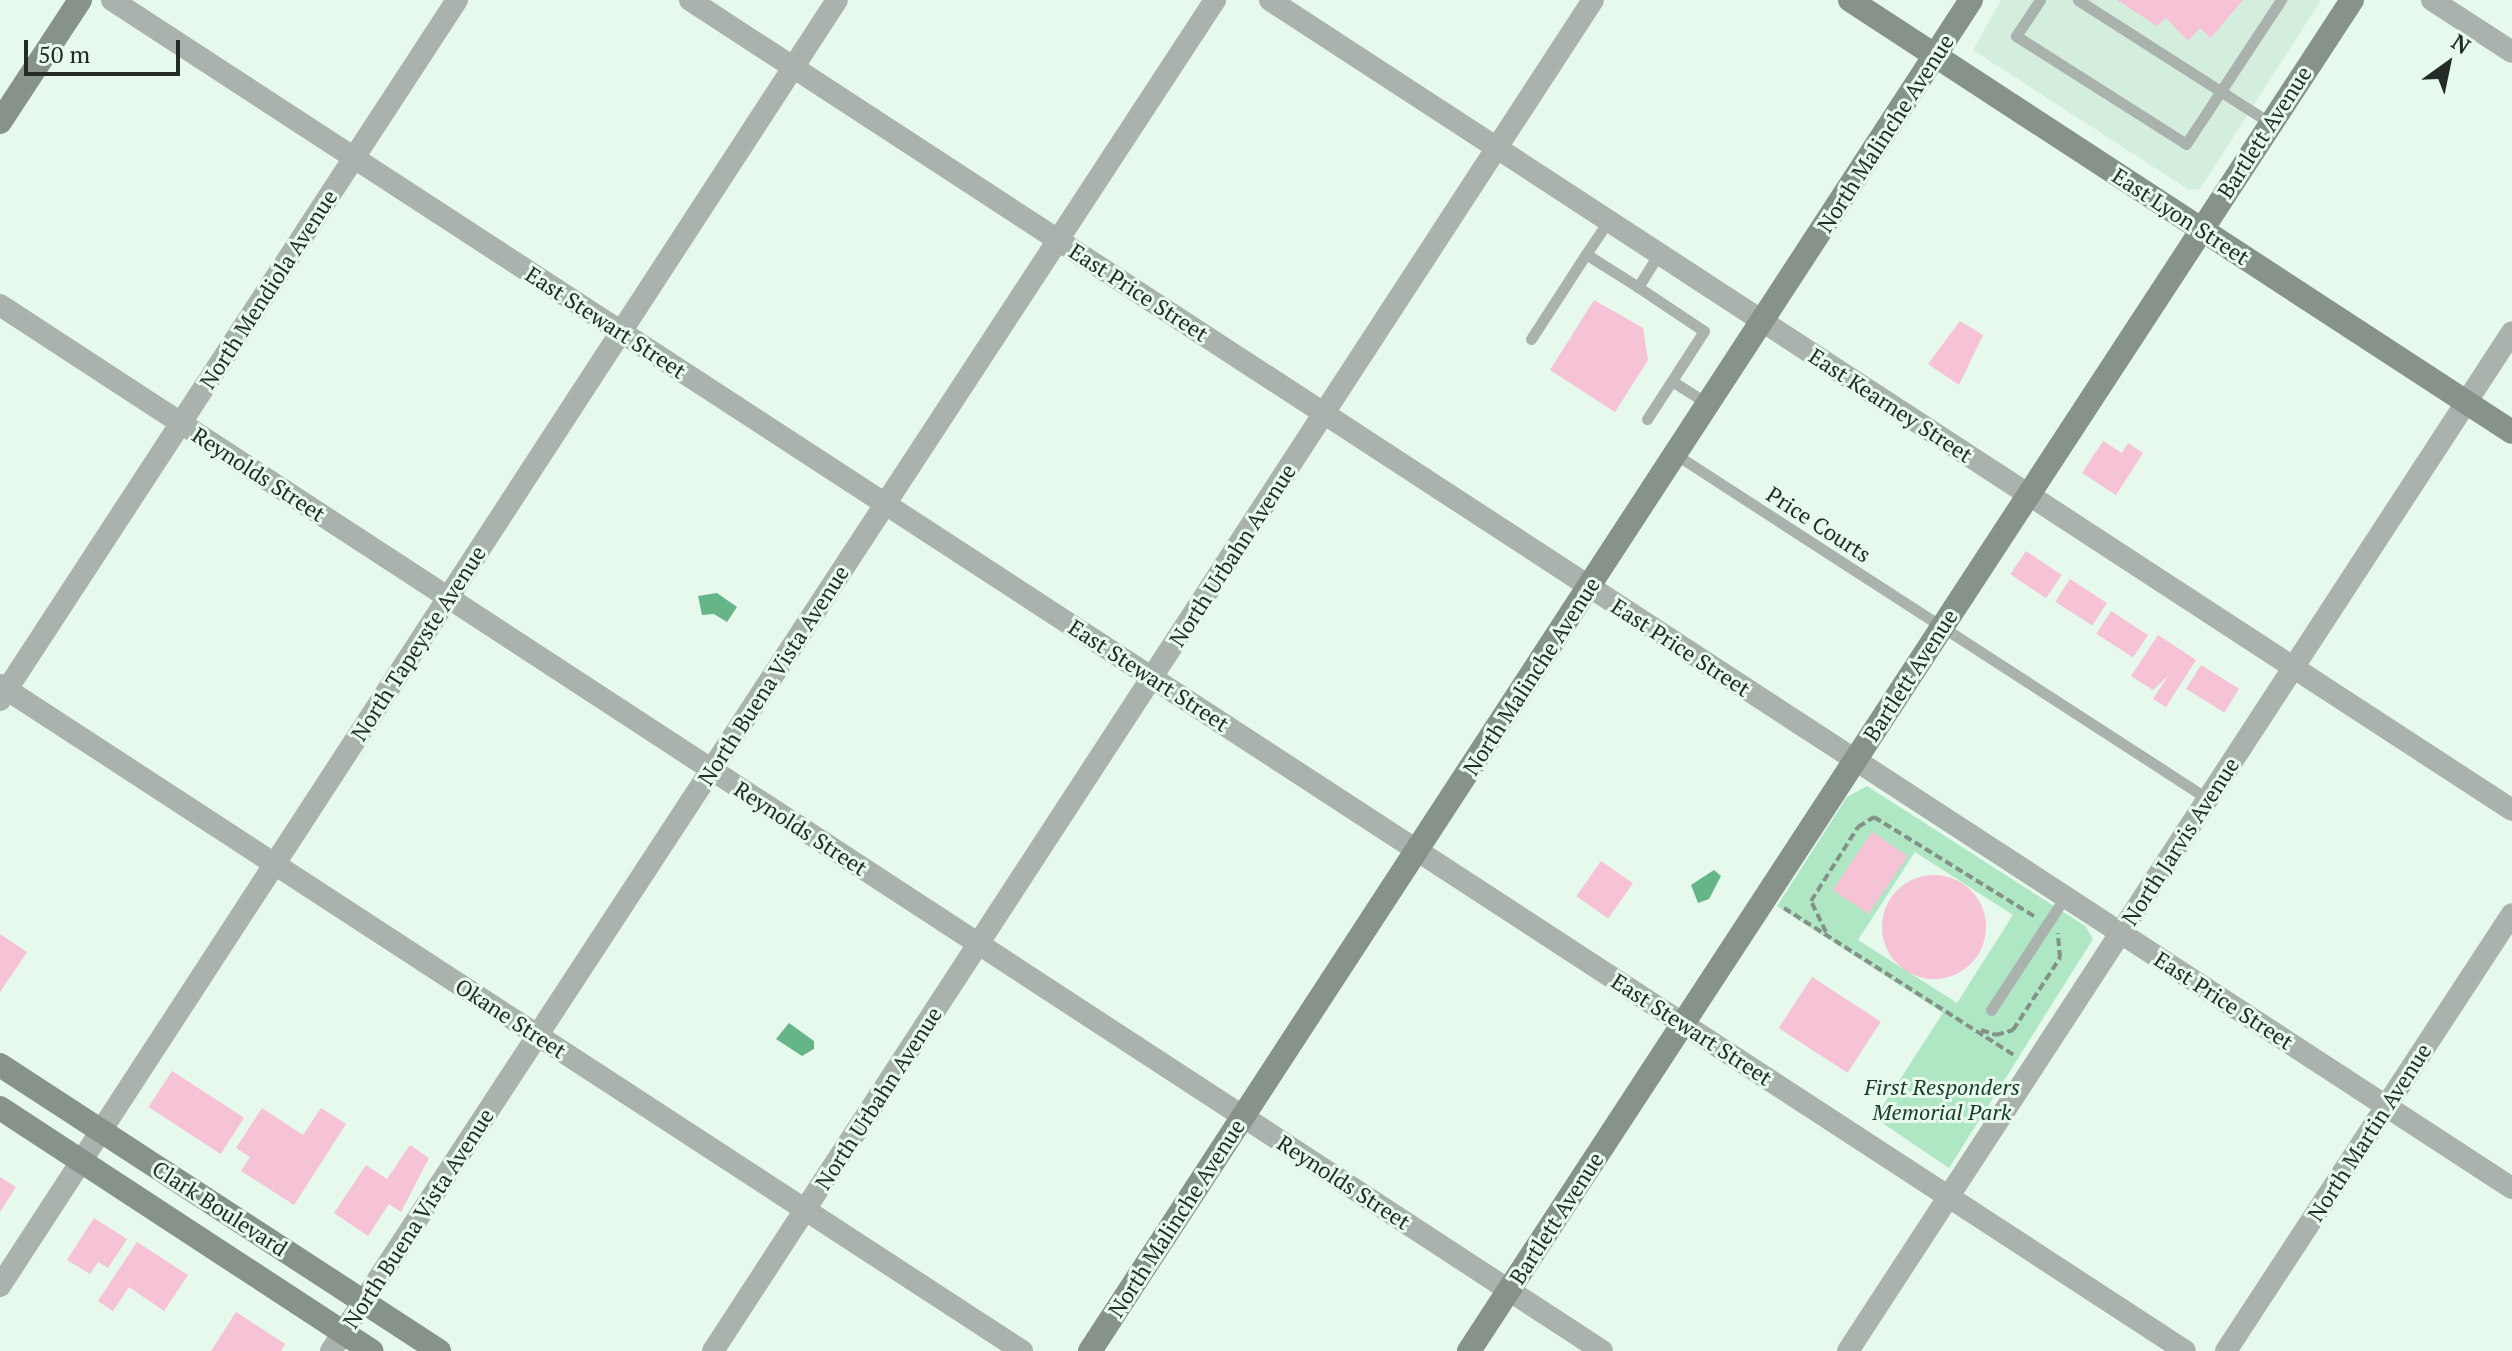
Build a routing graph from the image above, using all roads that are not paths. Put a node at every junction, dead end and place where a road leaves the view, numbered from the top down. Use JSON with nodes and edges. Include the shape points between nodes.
{"nodes":[{"id":1,"x":80,"y":0,"type":"edge"},
{"id":2,"x":112,"y":0,"type":"edge"},
{"id":3,"x":457,"y":0,"type":"edge"},
{"id":4,"x":690,"y":0,"type":"edge"},
{"id":5,"x":837,"y":0,"type":"edge"},
{"id":6,"x":1215,"y":0,"type":"edge"},
{"id":7,"x":1270,"y":0,"type":"edge"},
{"id":8,"x":1593,"y":0,"type":"edge"},
{"id":9,"x":1850,"y":0,"type":"edge"},
{"id":10,"x":1971,"y":0,"type":"edge"},
{"id":11,"x":2040,"y":0,"type":"edge"},
{"id":12,"x":2078,"y":0,"type":"edge"},
{"id":13,"x":2281,"y":0,"type":"edge"},
{"id":14,"x":2352,"y":0,"type":"edge"},
{"id":15,"x":2432,"y":0,"type":"edge"},
{"id":16,"x":2512,"y":52,"type":"edge"},
{"id":17,"x":1935,"y":56,"type":"junction"},
{"id":18,"x":793,"y":67,"type":"junction"},
{"id":19,"x":2221,"y":91,"type":"junction"},
{"id":20,"x":0,"y":122,"type":"edge"},
{"id":21,"x":2270,"y":123,"type":"junction"},
{"id":22,"x":1497,"y":148,"type":"junction"},
{"id":23,"x":354,"y":158,"type":"junction"},
{"id":24,"x":1608,"y":221,"type":"junction"},
{"id":25,"x":2201,"y":228,"type":"junction"},
{"id":26,"x":1058,"y":240,"type":"junction"},
{"id":27,"x":1586,"y":254,"type":"junction"},
{"id":28,"x":1659,"y":254,"type":"junction"},
{"id":29,"x":1638,"y":287,"type":"junction"},
{"id":30,"x":0,"y":305,"type":"edge"},
{"id":31,"x":1762,"y":321,"type":"junction"},
{"id":32,"x":621,"y":332,"type":"junction"},
{"id":33,"x":2512,"y":332,"type":"edge"},
{"id":34,"x":1531,"y":339,"type":"dead end"},
{"id":35,"x":1672,"y":381,"type":"junction"},
{"id":36,"x":2466,"y":402,"type":"junction"},
{"id":37,"x":1708,"y":404,"type":"junction"},
{"id":38,"x":1324,"y":413,"type":"junction"},
{"id":39,"x":1647,"y":419,"type":"dead end"},
{"id":40,"x":181,"y":423,"type":"junction"},
{"id":41,"x":2512,"y":432,"type":"edge"},
{"id":42,"x":1675,"y":454,"type":"junction"},
{"id":43,"x":2028,"y":495,"type":"junction"},
{"id":44,"x":885,"y":504,"type":"junction"},
{"id":45,"x":1589,"y":586,"type":"junction"},
{"id":46,"x":448,"y":598,"type":"junction"},
{"id":47,"x":1942,"y":627,"type":"junction"},
{"id":48,"x":2294,"y":668,"type":"junction"},
{"id":49,"x":1152,"y":677,"type":"junction"},
{"id":50,"x":2,"y":691,"type":"edge"},
{"id":51,"x":1855,"y":760,"type":"junction"},
{"id":52,"x":711,"y":769,"type":"junction"},
{"id":53,"x":2208,"y":799,"type":"junction"},
{"id":54,"x":2512,"y":810,"type":"edge"},
{"id":55,"x":1417,"y":850,"type":"junction"},
{"id":56,"x":275,"y":864,"type":"junction"},
{"id":57,"x":2065,"y":897,"type":"junction"},
{"id":58,"x":2512,"y":914,"type":"edge"},
{"id":59,"x":2120,"y":933,"type":"junction"},
{"id":60,"x":978,"y":944,"type":"junction"},
{"id":61,"x":1991,"y":1010,"type":"dead end"},
{"id":62,"x":1683,"y":1023,"type":"junction"},
{"id":63,"x":538,"y":1035,"type":"junction"},
{"id":64,"x":0,"y":1065,"type":"edge"},
{"id":65,"x":2386,"y":1106,"type":"junction"},
{"id":66,"x":0,"y":1108,"type":"edge"},
{"id":67,"x":1243,"y":1117,"type":"junction"},
{"id":68,"x":102,"y":1131,"type":"junction"},
{"id":69,"x":82,"y":1161,"type":"junction"},
{"id":70,"x":2512,"y":1188,"type":"edge"},
{"id":71,"x":1949,"y":1197,"type":"junction"},
{"id":72,"x":805,"y":1210,"type":"junction"},
{"id":73,"x":0,"y":1286,"type":"edge"},
{"id":74,"x":1509,"y":1291,"type":"junction"},
{"id":75,"x":363,"y":1301,"type":"junction"},
{"id":76,"x":337,"y":1342,"type":"edge"},
{"id":77,"x":372,"y":1351,"type":"edge"},
{"id":78,"x":439,"y":1351,"type":"edge"},
{"id":79,"x":713,"y":1351,"type":"edge"},
{"id":80,"x":1022,"y":1351,"type":"edge"},
{"id":81,"x":1090,"y":1351,"type":"edge"},
{"id":82,"x":1469,"y":1351,"type":"edge"},
{"id":83,"x":1602,"y":1351,"type":"edge"},
{"id":84,"x":1848,"y":1351,"type":"edge"},
{"id":85,"x":2185,"y":1351,"type":"edge"},
{"id":86,"x":2226,"y":1351,"type":"edge"}],
"edges":[{"from":1,"to":20,"type":"main road"},
{"from":2,"to":23,"type":"street","name":"East Stewart Street"},
{"from":3,"to":23,"type":"street","name":"North Mendiola Avenue"},
{"from":4,"to":18,"type":"street","name":"East Price Street"},
{"from":5,"to":18,"type":"street","name":"North Tapeyste Avenue"},
{"from":6,"to":26,"type":"street","name":"North Buena Vista Avenue"},
{"from":7,"to":22,"type":"street","name":"East Kearney Street"},
{"from":8,"to":22,"type":"street","name":"North Urbahn Avenue"},
{"from":9,"to":17,"type":"main road","name":"East Lyon Street"},
{"from":10,"to":17,"type":"main road","name":"North Malinche Avenue"},
{"from":11,"to":19,"type":"lane","via":[[2016,36],[2186,144]]},
{"from":12,"to":19,"type":"lane"},
{"from":13,"to":19,"type":"lane"},
{"from":14,"to":21,"type":"main road","name":"Bartlett Avenue"},
{"from":15,"to":16,"type":"street"},
{"from":17,"to":25,"type":"main road","name":"East Lyon Street"},
{"from":17,"to":31,"type":"main road","name":"North Malinche Avenue"},
{"from":18,"to":26,"type":"street","name":"East Price Street"},
{"from":18,"to":32,"type":"street","name":"North Tapeyste Avenue"},
{"from":19,"to":21,"type":"lane"},
{"from":21,"to":25,"type":"main road","name":"Bartlett Avenue"},
{"from":22,"to":24,"type":"street","name":"East Kearney Street"},
{"from":22,"to":38,"type":"street","name":"North Urbahn Avenue"},
{"from":23,"to":32,"type":"street","name":"East Stewart Street"},
{"from":23,"to":40,"type":"street","name":"North Mendiola Avenue"},
{"from":24,"to":27,"type":"lane"},
{"from":24,"to":28,"type":"street","name":"East Kearney Street"},
{"from":25,"to":36,"type":"main road","name":"East Lyon Street"},
{"from":25,"to":43,"type":"main road","name":"Bartlett Avenue"},
{"from":26,"to":38,"type":"street","name":"East Price Street"},
{"from":26,"to":44,"type":"street","name":"North Buena Vista Avenue"},
{"from":27,"to":29,"type":"lane"},
{"from":27,"to":34,"type":"lane"},
{"from":28,"to":29,"type":"lane"},
{"from":28,"to":31,"type":"street","name":"East Kearney Street"},
{"from":29,"to":35,"type":"lane","via":[[1704,331]]},
{"from":30,"to":40,"type":"street","name":"Reynolds Street"},
{"from":31,"to":37,"type":"main road","name":"North Malinche Avenue"},
{"from":31,"to":43,"type":"street","name":"East Kearney Street"},
{"from":32,"to":44,"type":"street","name":"East Stewart Street"},
{"from":32,"to":46,"type":"street","name":"North Tapeyste Avenue"},
{"from":33,"to":36,"type":"street","name":"North Jarvis Avenue"},
{"from":35,"to":37,"type":"lane"},
{"from":35,"to":39,"type":"lane"},
{"from":36,"to":41,"type":"main road","name":"East Lyon Street"},
{"from":36,"to":48,"type":"street","name":"North Jarvis Avenue"},
{"from":37,"to":42,"type":"main road","name":"North Malinche Avenue"},
{"from":38,"to":45,"type":"street","name":"East Price Street"},
{"from":38,"to":49,"type":"street","name":"North Urbahn Avenue"},
{"from":40,"to":46,"type":"street","name":"Reynolds Street"},
{"from":40,"to":50,"type":"street","name":"North Mendiola Avenue"},
{"from":42,"to":45,"type":"main road","name":"North Malinche Avenue"},
{"from":42,"to":47,"type":"lane","name":"Price Courts"},
{"from":43,"to":47,"type":"main road","name":"Bartlett Avenue"},
{"from":43,"to":48,"type":"street","name":"East Kearney Street"},
{"from":44,"to":49,"type":"street","name":"East Stewart Street"},
{"from":44,"to":52,"type":"street","name":"North Buena Vista Avenue"},
{"from":45,"to":51,"type":"street","name":"East Price Street"},
{"from":45,"to":55,"type":"main road","name":"North Malinche Avenue"},
{"from":46,"to":52,"type":"street","name":"Reynolds Street"},
{"from":46,"to":56,"type":"street","name":"North Tapeyste Avenue"},
{"from":47,"to":51,"type":"main road","name":"Bartlett Avenue"},
{"from":47,"to":53,"type":"lane","name":"Price Courts"},
{"from":48,"to":53,"type":"street","name":"North Jarvis Avenue"},
{"from":48,"to":54,"type":"street","name":"East Kearney Street"},
{"from":49,"to":55,"type":"street","name":"East Stewart Street"},
{"from":49,"to":60,"type":"street","name":"North Urbahn Avenue"},
{"from":50,"to":56,"type":"street","name":"Okane Street"},
{"from":51,"to":57,"type":"street","name":"East Price Street"},
{"from":51,"to":62,"type":"main road","name":"Bartlett Avenue"},
{"from":52,"to":60,"type":"street","name":"Reynolds Street"},
{"from":52,"to":63,"type":"street","name":"North Buena Vista Avenue"},
{"from":53,"to":59,"type":"street","name":"North Jarvis Avenue"},
{"from":55,"to":62,"type":"street","name":"East Stewart Street"},
{"from":55,"to":67,"type":"main road","name":"North Malinche Avenue"},
{"from":56,"to":63,"type":"street","name":"Okane Street"},
{"from":56,"to":68,"type":"street","name":"North Tapeyste Avenue"},
{"from":57,"to":59,"type":"street","name":"East Price Street"},
{"from":57,"to":61,"type":"lane"},
{"from":58,"to":65,"type":"street","name":"North Martin Avenue"},
{"from":59,"to":65,"type":"street","name":"East Price Street"},
{"from":59,"to":71,"type":"street","name":"North Jarvis Avenue"},
{"from":60,"to":67,"type":"street","name":"Reynolds Street"},
{"from":60,"to":72,"type":"street","name":"North Urbahn Avenue"},
{"from":62,"to":71,"type":"street","name":"East Stewart Street"},
{"from":62,"to":74,"type":"main road","name":"Bartlett Avenue"},
{"from":63,"to":72,"type":"street","name":"Okane Street"},
{"from":63,"to":75,"type":"street","name":"North Buena Vista Avenue"},
{"from":64,"to":68,"type":"main road","name":"Clark Boulevard"},
{"from":65,"to":70,"type":"street","name":"East Price Street"},
{"from":65,"to":86,"type":"street","name":"North Martin Avenue"},
{"from":66,"to":69,"type":"main road","name":"Clark Boulevard"},
{"from":67,"to":74,"type":"street","name":"Reynolds Street"},
{"from":67,"to":81,"type":"main road","name":"North Malinche Avenue"},
{"from":68,"to":69,"type":"street","name":"North Tapeyste Avenue"},
{"from":68,"to":75,"type":"main road","name":"Clark Boulevard"},
{"from":69,"to":73,"type":"street","name":"North Tapeyste Avenue"},
{"from":69,"to":76,"type":"main road","name":"Clark Boulevard"},
{"from":71,"to":84,"type":"street","name":"North Jarvis Avenue"},
{"from":71,"to":85,"type":"street","name":"East Stewart Street"},
{"from":72,"to":79,"type":"street","name":"North Urbahn Avenue"},
{"from":72,"to":80,"type":"street","name":"Okane Street"},
{"from":74,"to":82,"type":"main road","name":"Bartlett Avenue"},
{"from":74,"to":83,"type":"street","name":"Reynolds Street"},
{"from":75,"to":76,"type":"street","name":"North Buena Vista Avenue"},
{"from":75,"to":78,"type":"main road","name":"Clark Boulevard"},
{"from":76,"to":77,"type":"main road","name":"Clark Boulevard"}]}
